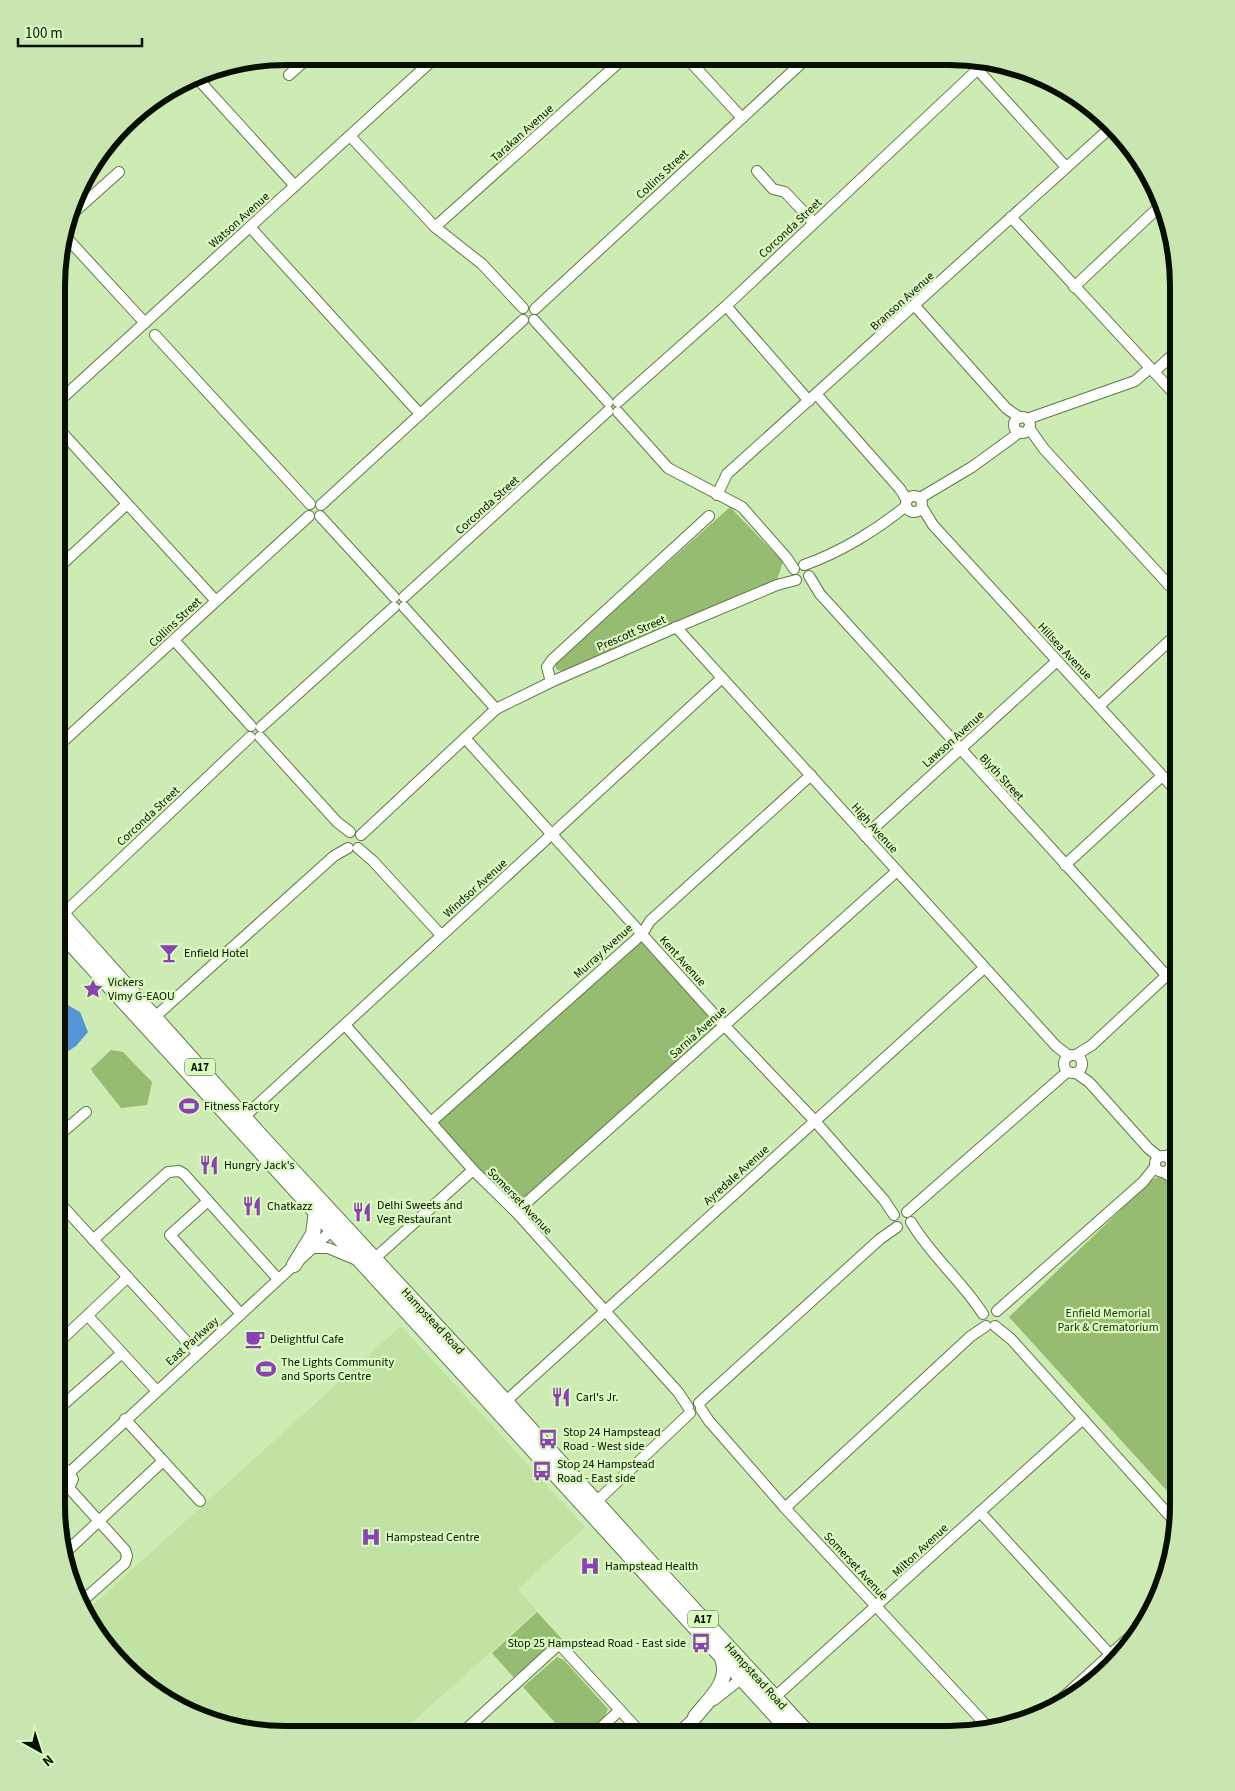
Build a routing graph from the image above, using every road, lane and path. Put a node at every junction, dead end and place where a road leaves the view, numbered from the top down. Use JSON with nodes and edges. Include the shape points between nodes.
{"nodes":[{"id":1,"x":300,"y":65,"type":"edge"},
{"id":2,"x":427,"y":65,"type":"edge"},
{"id":3,"x":616,"y":65,"type":"edge"},
{"id":4,"x":693,"y":65,"type":"edge"},
{"id":5,"x":799,"y":65,"type":"edge"},
{"id":6,"x":974,"y":66,"type":"edge"},
{"id":7,"x":977,"y":70,"type":"junction"},
{"id":8,"x":289,"y":75,"type":"dead end"},
{"id":9,"x":201,"y":82,"type":"edge"},
{"id":10,"x":742,"y":118,"type":"junction"},
{"id":11,"x":1106,"y":131,"type":"edge"},
{"id":12,"x":350,"y":136,"type":"junction"},
{"id":13,"x":1066,"y":167,"type":"junction"},
{"id":14,"x":757,"y":171,"type":"dead end"},
{"id":15,"x":119,"y":172,"type":"dead end"},
{"id":16,"x":294,"y":186,"type":"junction"},
{"id":17,"x":80,"y":207,"type":"edge"},
{"id":18,"x":1156,"y":210,"type":"edge"},
{"id":19,"x":1011,"y":217,"type":"junction"},
{"id":20,"x":814,"y":223,"type":"junction"},
{"id":21,"x":250,"y":227,"type":"junction"},
{"id":22,"x":435,"y":227,"type":"junction"},
{"id":23,"x":70,"y":241,"type":"edge"},
{"id":24,"x":1074,"y":287,"type":"junction"},
{"id":25,"x":726,"y":306,"type":"junction"},
{"id":26,"x":916,"y":306,"type":"junction"},
{"id":27,"x":531,"y":317,"type":"junction"},
{"id":28,"x":145,"y":323,"type":"junction"},
{"id":29,"x":155,"y":335,"type":"dead end"},
{"id":30,"x":1170,"y":356,"type":"edge"},
{"id":31,"x":1152,"y":370,"type":"junction"},
{"id":32,"x":1170,"y":389,"type":"edge"},
{"id":33,"x":65,"y":396,"type":"edge"},
{"id":34,"x":813,"y":398,"type":"junction"},
{"id":35,"x":613,"y":407,"type":"junction"},
{"id":36,"x":420,"y":414,"type":"junction"},
{"id":37,"x":1022,"y":425,"type":"junction"},
{"id":38,"x":65,"y":436,"type":"edge"},
{"id":39,"x":717,"y":495,"type":"junction"},
{"id":40,"x":127,"y":504,"type":"junction"},
{"id":41,"x":310,"y":504,"type":"junction"},
{"id":42,"x":914,"y":504,"type":"junction"},
{"id":43,"x":321,"y":505,"type":"junction"},
{"id":44,"x":309,"y":516,"type":"junction"},
{"id":45,"x":320,"y":516,"type":"junction"},
{"id":46,"x":709,"y":516,"type":"dead end"},
{"id":47,"x":65,"y":562,"type":"edge"},
{"id":48,"x":801,"y":573,"type":"junction"},
{"id":49,"x":1170,"y":586,"type":"edge"},
{"id":50,"x":216,"y":601,"type":"junction"},
{"id":51,"x":399,"y":602,"type":"junction"},
{"id":52,"x":676,"y":627,"type":"junction"},
{"id":53,"x":174,"y":640,"type":"junction"},
{"id":54,"x":1170,"y":640,"type":"edge"},
{"id":55,"x":1057,"y":661,"type":"junction"},
{"id":56,"x":722,"y":678,"type":"junction"},
{"id":57,"x":551,"y":682,"type":"junction"},
{"id":58,"x":1099,"y":706,"type":"junction"},
{"id":59,"x":496,"y":709,"type":"junction"},
{"id":60,"x":255,"y":732,"type":"junction"},
{"id":61,"x":465,"y":738,"type":"junction"},
{"id":62,"x":65,"y":741,"type":"edge"},
{"id":63,"x":960,"y":750,"type":"junction"},
{"id":64,"x":810,"y":776,"type":"junction"},
{"id":65,"x":1162,"y":776,"type":"junction"},
{"id":66,"x":1170,"y":785,"type":"edge"},
{"id":67,"x":552,"y":834,"type":"junction"},
{"id":68,"x":865,"y":836,"type":"junction"},
{"id":69,"x":353,"y":840,"type":"junction"},
{"id":70,"x":1065,"y":865,"type":"junction"},
{"id":71,"x":897,"y":871,"type":"junction"},
{"id":72,"x":65,"y":908,"type":"edge"},
{"id":73,"x":65,"y":920,"type":"edge"},
{"id":74,"x":642,"y":934,"type":"junction"},
{"id":75,"x":442,"y":936,"type":"junction"},
{"id":76,"x":65,"y":938,"type":"edge"},
{"id":77,"x":984,"y":968,"type":"junction"},
{"id":78,"x":1170,"y":973,"type":"edge"},
{"id":79,"x":1167,"y":976,"type":"junction"},
{"id":80,"x":156,"y":1016,"type":"junction"},
{"id":81,"x":345,"y":1025,"type":"junction"},
{"id":82,"x":724,"y":1025,"type":"junction"},
{"id":83,"x":145,"y":1026,"type":"junction"},
{"id":84,"x":1072,"y":1064,"type":"junction"},
{"id":85,"x":86,"y":1112,"type":"dead end"},
{"id":86,"x":244,"y":1117,"type":"junction"},
{"id":87,"x":814,"y":1120,"type":"junction"},
{"id":88,"x":431,"y":1122,"type":"junction"},
{"id":89,"x":65,"y":1131,"type":"edge"},
{"id":90,"x":1170,"y":1157,"type":"edge"},
{"id":91,"x":1170,"y":1159,"type":"edge"},
{"id":92,"x":1163,"y":1164,"type":"junction"},
{"id":93,"x":473,"y":1170,"type":"junction"},
{"id":94,"x":1170,"y":1172,"type":"edge"},
{"id":95,"x":208,"y":1201,"type":"junction"},
{"id":96,"x":318,"y":1207,"type":"junction"},
{"id":97,"x":65,"y":1209,"type":"edge"},
{"id":98,"x":516,"y":1212,"type":"junction"},
{"id":99,"x":902,"y":1219,"type":"junction"},
{"id":100,"x":332,"y":1230,"type":"junction"},
{"id":101,"x":93,"y":1240,"type":"junction"},
{"id":102,"x":313,"y":1248,"type":"junction"},
{"id":103,"x":367,"y":1262,"type":"junction"},
{"id":104,"x":294,"y":1265,"type":"junction"},
{"id":105,"x":128,"y":1277,"type":"junction"},
{"id":106,"x":278,"y":1279,"type":"junction"},
{"id":107,"x":604,"y":1312,"type":"junction"},
{"id":108,"x":240,"y":1313,"type":"junction"},
{"id":109,"x":88,"y":1316,"type":"junction"},
{"id":110,"x":992,"y":1318,"type":"junction"},
{"id":111,"x":65,"y":1336,"type":"edge"},
{"id":112,"x":122,"y":1353,"type":"junction"},
{"id":113,"x":197,"y":1353,"type":"junction"},
{"id":114,"x":156,"y":1390,"type":"junction"},
{"id":115,"x":65,"y":1403,"type":"edge"},
{"id":116,"x":502,"y":1405,"type":"junction"},
{"id":117,"x":695,"y":1408,"type":"junction"},
{"id":118,"x":125,"y":1419,"type":"junction"},
{"id":119,"x":1082,"y":1420,"type":"junction"},
{"id":120,"x":163,"y":1461,"type":"junction"},
{"id":121,"x":65,"y":1470,"type":"edge"},
{"id":122,"x":70,"y":1472,"type":"junction"},
{"id":123,"x":69,"y":1488,"type":"junction"},
{"id":124,"x":65,"y":1490,"type":"edge"},
{"id":125,"x":200,"y":1501,"type":"dead end"},
{"id":126,"x":592,"y":1506,"type":"junction"},
{"id":127,"x":785,"y":1508,"type":"junction"},
{"id":128,"x":980,"y":1512,"type":"junction"},
{"id":129,"x":1170,"y":1515,"type":"edge"},
{"id":130,"x":99,"y":1522,"type":"junction"},
{"id":131,"x":69,"y":1549,"type":"edge"},
{"id":132,"x":86,"y":1598,"type":"edge"},
{"id":133,"x":877,"y":1606,"type":"junction"},
{"id":134,"x":1111,"y":1655,"type":"edge"},
{"id":135,"x":722,"y":1657,"type":"junction"},
{"id":136,"x":746,"y":1674,"type":"junction"},
{"id":137,"x":775,"y":1697,"type":"junction"},
{"id":138,"x":620,"y":1710,"type":"junction"},
{"id":139,"x":695,"y":1717,"type":"junction"},
{"id":140,"x":984,"y":1723,"type":"edge"},
{"id":141,"x":470,"y":1726,"type":"edge"},
{"id":142,"x":603,"y":1726,"type":"edge"},
{"id":143,"x":635,"y":1726,"type":"edge"},
{"id":144,"x":685,"y":1726,"type":"edge"},
{"id":145,"x":786,"y":1726,"type":"edge"},
{"id":146,"x":802,"y":1726,"type":"edge"}],
"edges":[{"from":1,"to":8,"type":"street"},
{"from":2,"to":12,"type":"street","name":"Watson Avenue"},
{"from":3,"to":22,"type":"street","name":"Tarakan Avenue"},
{"from":4,"to":10,"type":"street"},
{"from":5,"to":10,"type":"street","name":"Collins Street"},
{"from":6,"to":7,"type":"street"},
{"from":7,"to":13,"type":"street"},
{"from":7,"to":20,"type":"street","name":"Corconda Street"},
{"from":9,"to":16,"type":"street"},
{"from":10,"to":27,"type":"street","name":"Collins Street"},
{"from":11,"to":13,"type":"street","name":"Branson Avenue"},
{"from":12,"to":16,"type":"street","name":"Watson Avenue"},
{"from":12,"to":22,"type":"street"},
{"from":13,"to":19,"type":"street","name":"Branson Avenue"},
{"from":14,"to":20,"type":"street","via":[[773,189],[785,192]]},
{"from":15,"to":17,"type":"street"},
{"from":16,"to":21,"type":"street","name":"Watson Avenue"},
{"from":18,"to":24,"type":"street"},
{"from":19,"to":24,"type":"street"},
{"from":19,"to":26,"type":"street","name":"Branson Avenue"},
{"from":20,"to":25,"type":"street","name":"Corconda Street"},
{"from":21,"to":28,"type":"street","name":"Watson Avenue"},
{"from":21,"to":36,"type":"street"},
{"from":22,"to":27,"type":"street","via":[[482,264],[523,308],[529,306]]},
{"from":23,"to":28,"type":"street"},
{"from":24,"to":31,"type":"street"},
{"from":25,"to":34,"type":"street","name":"Hillsea Avenue"},
{"from":25,"to":35,"type":"street","name":"Corconda Street"},
{"from":26,"to":34,"type":"street","name":"Branson Avenue"},
{"from":26,"to":37,"type":"street"},
{"from":27,"to":35,"type":"street","name":"Blyth Street"},
{"from":27,"to":36,"type":"street","name":"Collins Street"},
{"from":28,"to":33,"type":"street","name":"Watson Avenue"},
{"from":29,"to":41,"type":"street"},
{"from":30,"to":31,"type":"street","name":"Prescott Street"},
{"from":31,"to":32,"type":"street"},
{"from":31,"to":37,"type":"street","name":"Prescott Street","via":[[1135,381],[1047,412]]},
{"from":34,"to":39,"type":"street","name":"Branson Avenue","via":[[727,474]]},
{"from":34,"to":42,"type":"street","name":"Hillsea Avenue"},
{"from":35,"to":39,"type":"street","name":"Blyth Street","via":[[668,468]]},
{"from":35,"to":51,"type":"street","name":"Corconda Street"},
{"from":36,"to":43,"type":"street","name":"Collins Street"},
{"from":37,"to":42,"type":"street","name":"Prescott Street","via":[[972,467]]},
{"from":37,"to":49,"type":"street"},
{"from":38,"to":40,"type":"street"},
{"from":39,"to":48,"type":"street","name":"Blyth Street","via":[[742,507]]},
{"from":40,"to":47,"type":"street"},
{"from":40,"to":50,"type":"street"},
{"from":41,"to":43,"type":"street","via":[[316,502]]},
{"from":41,"to":44,"type":"street"},
{"from":42,"to":48,"type":"street","name":"Prescott Street"},
{"from":42,"to":55,"type":"street","name":"Hillsea Avenue"},
{"from":43,"to":45,"type":"street","via":[[323,511]]},
{"from":44,"to":45,"type":"street"},
{"from":44,"to":50,"type":"street","name":"Collins Street"},
{"from":45,"to":51,"type":"street"},
{"from":46,"to":57,"type":"street","via":[[552,660],[547,667]]},
{"from":48,"to":52,"type":"street","name":"Prescott Street"},
{"from":48,"to":63,"type":"street","name":"Blyth Street"},
{"from":50,"to":53,"type":"street","name":"Collins Street"},
{"from":51,"to":59,"type":"street"},
{"from":51,"to":60,"type":"street","name":"Corconda Street"},
{"from":52,"to":56,"type":"street","name":"High Avenue"},
{"from":52,"to":57,"type":"street","name":"Prescott Street"},
{"from":53,"to":60,"type":"street"},
{"from":53,"to":62,"type":"street","name":"Collins Street"},
{"from":54,"to":58,"type":"street"},
{"from":55,"to":58,"type":"street","name":"Hillsea Avenue"},
{"from":55,"to":63,"type":"street","name":"Lawson Avenue"},
{"from":56,"to":64,"type":"street","name":"High Avenue"},
{"from":56,"to":67,"type":"street","name":"Windsor Avenue"},
{"from":57,"to":59,"type":"street","name":"Prescott Street"},
{"from":58,"to":65,"type":"street","name":"Hillsea Avenue"},
{"from":59,"to":61,"type":"street"},
{"from":60,"to":69,"type":"street"},
{"from":60,"to":72,"type":"street","name":"Corconda Street"},
{"from":61,"to":67,"type":"street","name":"Kent Avenue"},
{"from":61,"to":69,"type":"street"},
{"from":63,"to":68,"type":"street","name":"Lawson Avenue"},
{"from":63,"to":70,"type":"street","name":"Blyth Street"},
{"from":64,"to":68,"type":"street","name":"High Avenue"},
{"from":64,"to":74,"type":"street","name":"Murray Avenue","via":[[650,921]]},
{"from":65,"to":66,"type":"street","name":"Hillsea Avenue"},
{"from":65,"to":70,"type":"street"},
{"from":67,"to":74,"type":"street","name":"Kent Avenue"},
{"from":67,"to":75,"type":"street","name":"Windsor Avenue"},
{"from":68,"to":71,"type":"street","name":"High Avenue"},
{"from":69,"to":75,"type":"street"},
{"from":69,"to":80,"type":"street"},
{"from":70,"to":79,"type":"street","name":"Blyth Street"},
{"from":71,"to":77,"type":"street","name":"High Avenue"},
{"from":71,"to":82,"type":"street","name":"Sarnia Avenue"},
{"from":73,"to":80,"type":"highway","name":"Hampstead Road","number":"A17"},
{"from":74,"to":82,"type":"street","name":"Kent Avenue"},
{"from":74,"to":88,"type":"street","name":"Murray Avenue"},
{"from":75,"to":81,"type":"street","name":"Windsor Avenue"},
{"from":76,"to":83,"type":"highway","name":"Hampstead Road","number":"A17"},
{"from":77,"to":84,"type":"street","name":"High Avenue"},
{"from":77,"to":87,"type":"street","name":"Ayredale Avenue"},
{"from":78,"to":79,"type":"street"},
{"from":79,"to":84,"type":"street"},
{"from":80,"to":83,"type":"highway"},
{"from":80,"to":86,"type":"highway","name":"Hampstead Road","number":"A17"},
{"from":81,"to":86,"type":"street","name":"Windsor Avenue"},
{"from":81,"to":88,"type":"street","name":"Somerset Avenue"},
{"from":82,"to":87,"type":"street","name":"Kent Avenue"},
{"from":82,"to":98,"type":"street","name":"Sarnia Avenue"},
{"from":83,"to":96,"type":"highway","name":"Hampstead Road","number":"A17"},
{"from":84,"to":92,"type":"street","name":"High Avenue"},
{"from":84,"to":99,"type":"street"},
{"from":85,"to":89,"type":"street"},
{"from":86,"to":96,"type":"highway","name":"Hampstead Road","number":"A17"},
{"from":87,"to":99,"type":"street","name":"Kent Avenue"},
{"from":87,"to":107,"type":"street","name":"Ayredale Avenue"},
{"from":88,"to":93,"type":"street","name":"Somerset Avenue"},
{"from":90,"to":92,"type":"street"},
{"from":91,"to":92,"type":"street"},
{"from":92,"to":94,"type":"street","name":"High Avenue"},
{"from":92,"to":110,"type":"street"},
{"from":93,"to":98,"type":"street","name":"Somerset Avenue"},
{"from":93,"to":103,"type":"street"},
{"from":95,"to":101,"type":"street","via":[[184,1174],[168,1172]]},
{"from":95,"to":106,"type":"street"},
{"from":95,"to":108,"type":"street","via":[[170,1235]]},
{"from":96,"to":100,"type":"highway","name":"Hampstead Road","number":"A17"},
{"from":96,"to":103,"type":"highway","name":"Hampstead Road","number":"A17"},
{"from":96,"to":104,"type":"highway","via":[[314,1234]]},
{"from":97,"to":101,"type":"street"},
{"from":98,"to":107,"type":"street","name":"Somerset Avenue"},
{"from":99,"to":110,"type":"street","name":"Kent Avenue"},
{"from":99,"to":117,"type":"street"},
{"from":100,"to":102,"type":"street","name":"East Parkway"},
{"from":100,"to":103,"type":"highway","name":"Hampstead Road","number":"A17"},
{"from":101,"to":105,"type":"street"},
{"from":102,"to":103,"type":"street","via":[[328,1248]]},
{"from":102,"to":104,"type":"street","name":"East Parkway"},
{"from":103,"to":116,"type":"highway","name":"Hampstead Road","number":"A17"},
{"from":104,"to":106,"type":"street","name":"East Parkway"},
{"from":105,"to":109,"type":"street"},
{"from":105,"to":113,"type":"street"},
{"from":106,"to":108,"type":"street","name":"East Parkway"},
{"from":107,"to":116,"type":"street","name":"Ayredale Avenue"},
{"from":107,"to":117,"type":"street","name":"Somerset Avenue"},
{"from":108,"to":113,"type":"street","name":"East Parkway"},
{"from":109,"to":111,"type":"street"},
{"from":109,"to":112,"type":"street"},
{"from":110,"to":119,"type":"street","name":"Kent Avenue"},
{"from":110,"to":127,"type":"street"},
{"from":112,"to":114,"type":"street"},
{"from":112,"to":115,"type":"street"},
{"from":113,"to":114,"type":"street","name":"East Parkway"},
{"from":114,"to":118,"type":"street","name":"East Parkway"},
{"from":116,"to":126,"type":"highway","name":"Hampstead Road","number":"A17"},
{"from":117,"to":126,"type":"street"},
{"from":117,"to":127,"type":"street","name":"Somerset Avenue"},
{"from":118,"to":120,"type":"street"},
{"from":118,"to":122,"type":"street","name":"East Parkway"},
{"from":119,"to":128,"type":"street","name":"Milton Avenue"},
{"from":119,"to":129,"type":"street","name":"Kent Avenue"},
{"from":120,"to":125,"type":"street"},
{"from":120,"to":130,"type":"street"},
{"from":121,"to":122,"type":"street"},
{"from":122,"to":123,"type":"street","via":[[73,1479]]},
{"from":123,"to":124,"type":"street"},
{"from":123,"to":130,"type":"street"},
{"from":126,"to":135,"type":"highway","name":"Hampstead Road","number":"A17"},
{"from":126,"to":136,"type":"highway","name":"Hampstead Road","number":"A17"},
{"from":127,"to":133,"type":"street","name":"Somerset Avenue"},
{"from":128,"to":133,"type":"street","name":"Milton Avenue"},
{"from":128,"to":134,"type":"street"},
{"from":130,"to":131,"type":"street"},
{"from":130,"to":132,"type":"street","via":[[127,1556],[125,1563]]},
{"from":133,"to":137,"type":"street","name":"Milton Avenue"},
{"from":133,"to":140,"type":"street","name":"Somerset Avenue"},
{"from":135,"to":136,"type":"highway","name":"Hampstead Road","number":"A17"},
{"from":135,"to":139,"type":"highway","via":[[724,1679]]},
{"from":136,"to":137,"type":"highway","name":"Hampstead Road","number":"A17"},
{"from":136,"to":139,"type":"street"},
{"from":136,"to":145,"type":"highway","name":"Hampstead Road","number":"A17"},
{"from":137,"to":146,"type":"highway","name":"Hampstead Road","number":"A17"},
{"from":138,"to":141,"type":"street","via":[[558,1645]]},
{"from":138,"to":142,"type":"street"},
{"from":138,"to":143,"type":"street"},
{"from":139,"to":144,"type":"street"}]}
